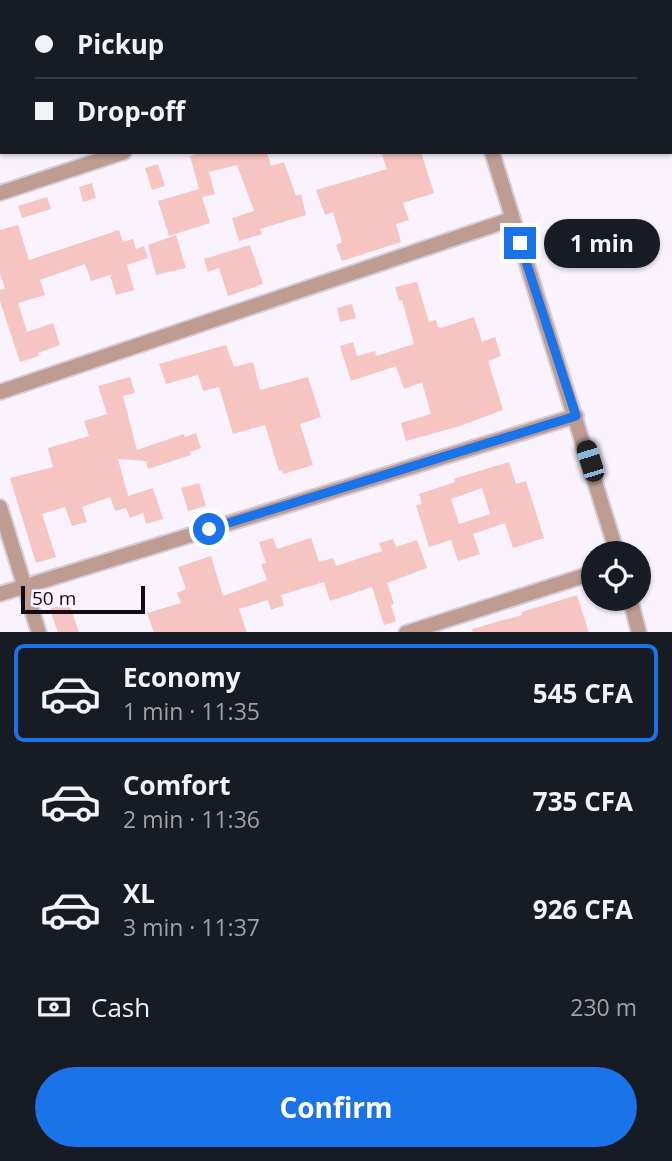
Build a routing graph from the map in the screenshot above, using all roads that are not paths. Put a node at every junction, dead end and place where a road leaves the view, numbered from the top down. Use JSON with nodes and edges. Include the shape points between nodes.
{"nodes":[{"id":1,"x":118,"y":154,"type":"edge"},
{"id":2,"x":493,"y":154,"type":"edge"},
{"id":3,"x":0,"y":192,"type":"edge"},
{"id":4,"x":512,"y":219,"type":"junction"},
{"id":5,"x":0,"y":392,"type":"edge"},
{"id":6,"x":576,"y":416,"type":"junction"},
{"id":7,"x":0,"y":507,"type":"edge"},
{"id":8,"x":613,"y":541,"type":"edge"},
{"id":9,"x":581,"y":577,"type":"edge"},
{"id":10,"x":25,"y":586,"type":"junction"},
{"id":11,"x":0,"y":594,"type":"edge"},
{"id":12,"x":633,"y":611,"type":"edge"},
{"id":13,"x":39,"y":632,"type":"edge"},
{"id":14,"x":406,"y":632,"type":"edge"},
{"id":15,"x":639,"y":632,"type":"edge"}],
"edges":[{"from":1,"to":3,"type":"street"},
{"from":2,"to":4,"type":"street"},
{"from":4,"to":5,"type":"street"},
{"from":4,"to":6,"type":"street"},
{"from":6,"to":8,"type":"street"},
{"from":6,"to":10,"type":"street"},
{"from":7,"to":10,"type":"street"},
{"from":9,"to":14,"type":"street"},
{"from":10,"to":11,"type":"street"},
{"from":10,"to":13,"type":"street"},
{"from":12,"to":15,"type":"street"}]}
